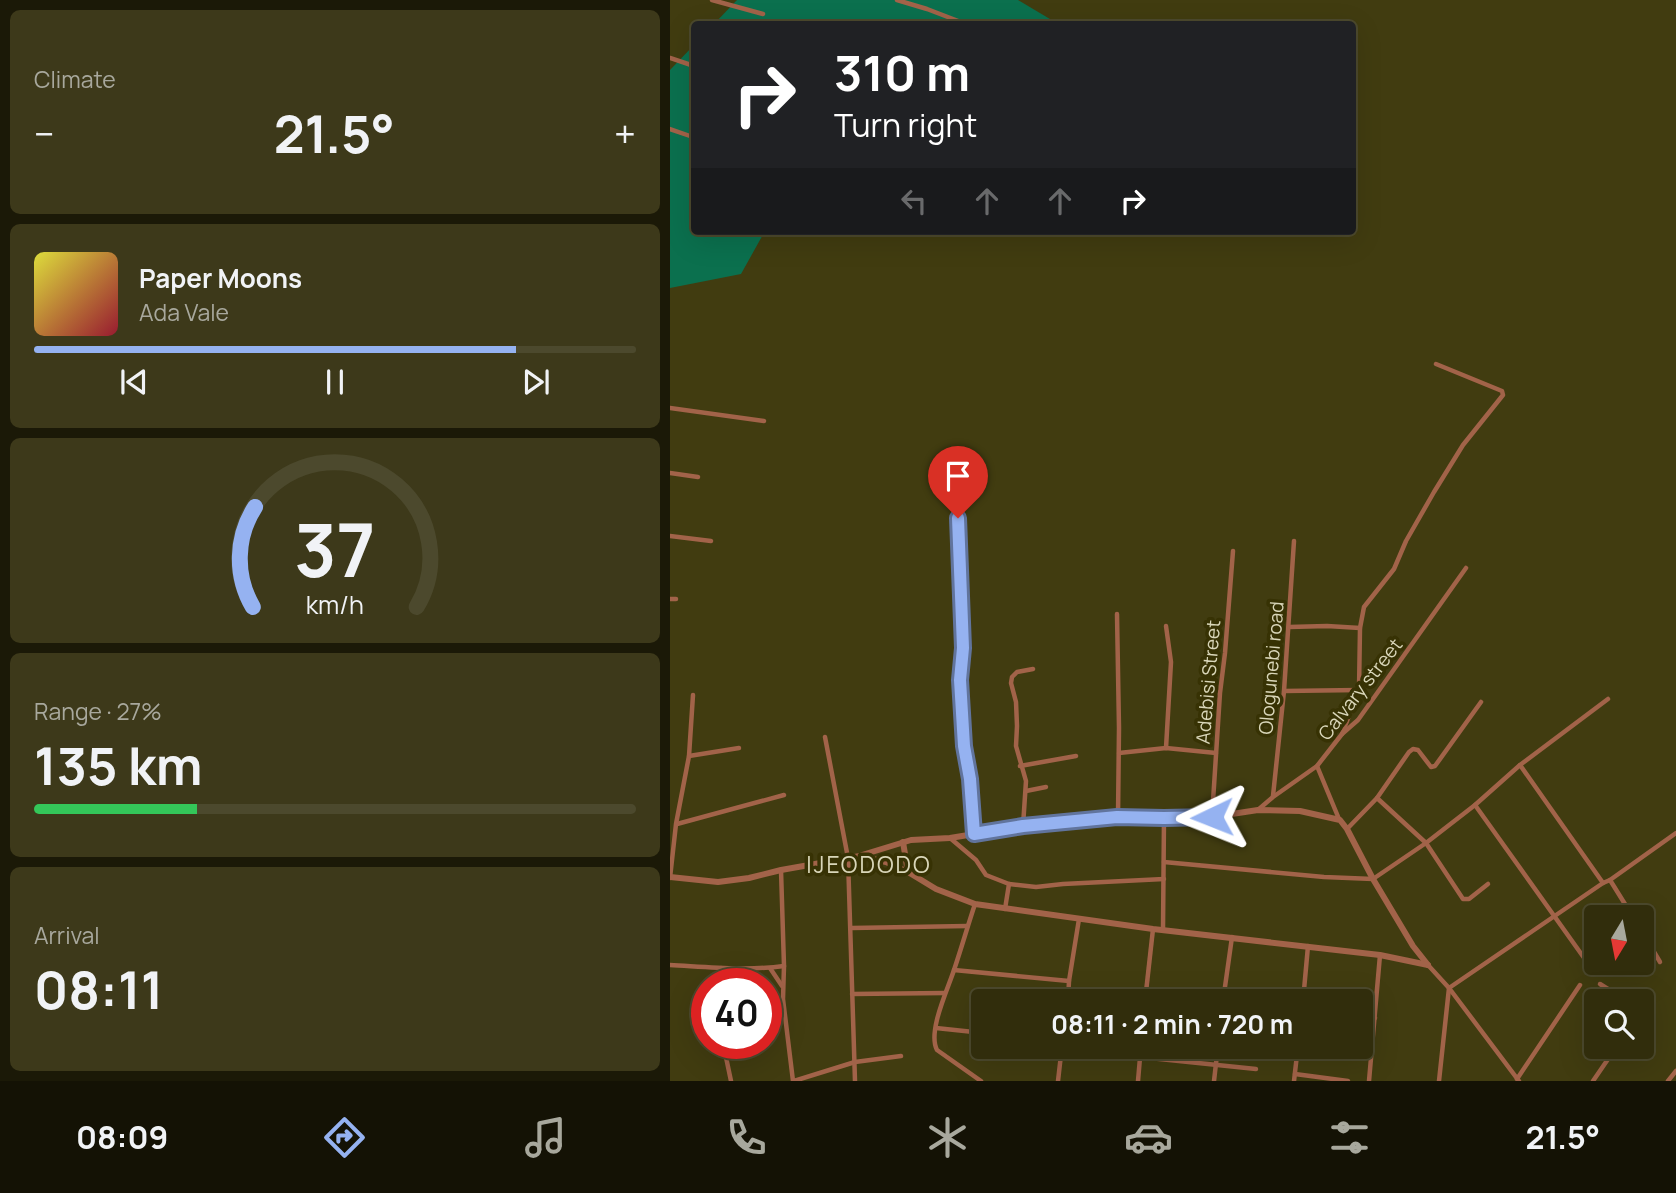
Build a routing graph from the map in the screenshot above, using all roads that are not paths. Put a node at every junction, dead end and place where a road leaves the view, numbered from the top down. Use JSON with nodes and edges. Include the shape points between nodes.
{"nodes":[{"id":1,"x":712,"y":0,"type":"edge"},
{"id":2,"x":897,"y":0,"type":"edge"},
{"id":3,"x":763,"y":14,"type":"dead end"},
{"id":4,"x":958,"y":21,"type":"edge"},
{"id":5,"x":670,"y":58,"type":"edge"},
{"id":6,"x":691,"y":65,"type":"edge"},
{"id":7,"x":670,"y":129,"type":"edge"},
{"id":8,"x":690,"y":135,"type":"dead end"},
{"id":9,"x":1436,"y":364,"type":"dead end"},
{"id":10,"x":670,"y":408,"type":"edge"},
{"id":11,"x":764,"y":421,"type":"dead end"},
{"id":12,"x":670,"y":473,"type":"edge"},
{"id":13,"x":698,"y":477,"type":"dead end"},
{"id":14,"x":957,"y":492,"type":"dead end"},
{"id":15,"x":670,"y":536,"type":"edge"},
{"id":16,"x":711,"y":541,"type":"dead end"},
{"id":17,"x":1294,"y":541,"type":"dead end"},
{"id":18,"x":1232,"y":551,"type":"dead end"},
{"id":19,"x":1466,"y":568,"type":"dead end"},
{"id":20,"x":1117,"y":614,"type":"dead end"},
{"id":21,"x":1166,"y":626,"type":"dead end"},
{"id":22,"x":1289,"y":627,"type":"junction"},
{"id":23,"x":1360,"y":628,"type":"junction"},
{"id":24,"x":1033,"y":669,"type":"dead end"},
{"id":25,"x":1359,"y":690,"type":"junction"},
{"id":26,"x":1284,"y":691,"type":"junction"},
{"id":27,"x":693,"y":695,"type":"dead end"},
{"id":28,"x":1609,"y":699,"type":"dead end"},
{"id":29,"x":1481,"y":702,"type":"dead end"},
{"id":30,"x":1342,"y":734,"type":"junction"},
{"id":31,"x":825,"y":737,"type":"dead end"},
{"id":32,"x":1166,"y":747,"type":"junction"},
{"id":33,"x":739,"y":748,"type":"dead end"},
{"id":34,"x":1119,"y":753,"type":"junction"},
{"id":35,"x":1216,"y":753,"type":"junction"},
{"id":36,"x":689,"y":756,"type":"junction"},
{"id":37,"x":1076,"y":756,"type":"dead end"},
{"id":38,"x":1520,"y":765,"type":"junction"},
{"id":39,"x":1020,"y":766,"type":"junction"},
{"id":40,"x":1317,"y":766,"type":"junction"},
{"id":41,"x":1046,"y":787,"type":"dead end"},
{"id":42,"x":1026,"y":791,"type":"junction"},
{"id":43,"x":784,"y":795,"type":"dead end"},
{"id":44,"x":1273,"y":797,"type":"junction"},
{"id":45,"x":1377,"y":798,"type":"junction"},
{"id":46,"x":1476,"y":805,"type":"junction"},
{"id":47,"x":1258,"y":810,"type":"junction"},
{"id":48,"x":1117,"y":817,"type":"junction"},
{"id":49,"x":1212,"y":817,"type":"junction"},
{"id":50,"x":1164,"y":818,"type":"junction"},
{"id":51,"x":1340,"y":820,"type":"junction"},
{"id":52,"x":676,"y":824,"type":"junction"},
{"id":53,"x":1023,"y":826,"type":"junction"},
{"id":54,"x":1347,"y":829,"type":"junction"},
{"id":55,"x":1676,"y":833,"type":"edge"},
{"id":56,"x":974,"y":834,"type":"junction"},
{"id":57,"x":950,"y":838,"type":"junction"},
{"id":58,"x":903,"y":842,"type":"junction"},
{"id":59,"x":1426,"y":844,"type":"junction"},
{"id":60,"x":860,"y":856,"type":"junction"},
{"id":61,"x":848,"y":858,"type":"junction"},
{"id":62,"x":1164,"y":862,"type":"junction"},
{"id":63,"x":781,"y":870,"type":"junction"},
{"id":64,"x":908,"y":872,"type":"junction"},
{"id":65,"x":670,"y":878,"type":"edge"},
{"id":66,"x":1164,"y":879,"type":"junction"},
{"id":67,"x":1374,"y":879,"type":"junction"},
{"id":68,"x":1610,"y":880,"type":"junction"},
{"id":69,"x":1603,"y":883,"type":"junction"},
{"id":70,"x":1009,"y":884,"type":"junction"},
{"id":71,"x":1488,"y":884,"type":"dead end"},
{"id":72,"x":975,"y":904,"type":"junction"},
{"id":73,"x":1626,"y":905,"type":"edge"},
{"id":74,"x":1005,"y":909,"type":"junction"},
{"id":75,"x":1555,"y":916,"type":"junction"},
{"id":76,"x":1079,"y":918,"type":"junction"},
{"id":77,"x":968,"y":926,"type":"junction"},
{"id":78,"x":851,"y":928,"type":"junction"},
{"id":79,"x":1153,"y":929,"type":"junction"},
{"id":80,"x":1163,"y":929,"type":"junction"},
{"id":81,"x":1232,"y":937,"type":"junction"},
{"id":82,"x":1308,"y":946,"type":"junction"},
{"id":83,"x":1654,"y":952,"type":"edge"},
{"id":84,"x":1380,"y":955,"type":"junction"},
{"id":85,"x":1584,"y":958,"type":"edge"},
{"id":86,"x":1660,"y":962,"type":"dead end"},
{"id":87,"x":670,"y":965,"type":"edge"},
{"id":88,"x":1428,"y":965,"type":"junction"},
{"id":89,"x":784,"y":966,"type":"junction"},
{"id":90,"x":721,"y":968,"type":"edge"},
{"id":91,"x":770,"y":968,"type":"edge"},
{"id":92,"x":954,"y":970,"type":"junction"},
{"id":93,"x":1069,"y":981,"type":"junction"},
{"id":94,"x":1600,"y":984,"type":"dead end"},
{"id":95,"x":1580,"y":985,"type":"dead end"},
{"id":96,"x":783,"y":987,"type":"joint"},
{"id":97,"x":1449,"y":988,"type":"junction"},
{"id":98,"x":1069,"y":989,"type":"edge"},
{"id":99,"x":1147,"y":989,"type":"edge"},
{"id":100,"x":1226,"y":989,"type":"edge"},
{"id":101,"x":1304,"y":989,"type":"edge"},
{"id":102,"x":1608,"y":989,"type":"edge"},
{"id":103,"x":945,"y":993,"type":"junction"},
{"id":104,"x":852,"y":994,"type":"junction"},
{"id":105,"x":1375,"y":1018,"type":"joint"},
{"id":106,"x":936,"y":1028,"type":"junction"},
{"id":107,"x":971,"y":1032,"type":"edge"},
{"id":108,"x":901,"y":1056,"type":"dead end"},
{"id":109,"x":726,"y":1059,"type":"edge"},
{"id":110,"x":1061,"y":1059,"type":"edge"},
{"id":111,"x":1140,"y":1059,"type":"edge"},
{"id":112,"x":1157,"y":1059,"type":"edge"},
{"id":113,"x":1217,"y":1059,"type":"edge"},
{"id":114,"x":1297,"y":1059,"type":"edge"},
{"id":115,"x":1608,"y":1059,"type":"edge"},
{"id":116,"x":854,"y":1062,"type":"junction"},
{"id":117,"x":1216,"y":1066,"type":"junction"},
{"id":118,"x":1256,"y":1069,"type":"dead end"},
{"id":119,"x":1676,"y":1071,"type":"edge"},
{"id":120,"x":1512,"y":1073,"type":"junction"},
{"id":121,"x":1295,"y":1074,"type":"junction"},
{"id":122,"x":1518,"y":1080,"type":"edge"},
{"id":123,"x":731,"y":1081,"type":"edge"},
{"id":124,"x":793,"y":1081,"type":"edge"},
{"id":125,"x":855,"y":1081,"type":"edge"},
{"id":126,"x":981,"y":1081,"type":"edge"},
{"id":127,"x":1058,"y":1081,"type":"edge"},
{"id":128,"x":1138,"y":1081,"type":"edge"},
{"id":129,"x":1214,"y":1081,"type":"edge"},
{"id":130,"x":1294,"y":1081,"type":"edge"},
{"id":131,"x":1348,"y":1081,"type":"edge"},
{"id":132,"x":1369,"y":1081,"type":"edge"},
{"id":133,"x":1439,"y":1081,"type":"edge"},
{"id":134,"x":1511,"y":1081,"type":"edge"},
{"id":135,"x":1593,"y":1081,"type":"edge"},
{"id":136,"x":1668,"y":1081,"type":"edge"}],
"edges":[{"from":1,"to":3,"type":"street"},
{"from":2,"to":4,"type":"street"},
{"from":5,"to":6,"type":"street"},
{"from":7,"to":8,"type":"street"},
{"from":9,"to":23,"type":"street","via":[[1503,395],[1463,445],[1434,492],[1394,569],[1364,607]]},
{"from":10,"to":11,"type":"street"},
{"from":12,"to":13,"type":"street"},
{"from":14,"to":56,"type":"street","via":[[963,648],[960,680]]},
{"from":15,"to":16,"type":"street"},
{"from":17,"to":22,"type":"street","name":"Ologunebi road"},
{"from":18,"to":35,"type":"street","name":"Adebisi Street"},
{"from":19,"to":30,"type":"street","name":"Calvary street","via":[[1358,720]]},
{"from":20,"to":34,"type":"street"},
{"from":21,"to":32,"type":"street","via":[[1171,662]]},
{"from":22,"to":23,"type":"street"},
{"from":22,"to":26,"type":"street","name":"Ologunebi road"},
{"from":23,"to":25,"type":"street"},
{"from":24,"to":39,"type":"street","via":[[1016,672],[1011,683]]},
{"from":25,"to":26,"type":"street"},
{"from":25,"to":30,"type":"street"},
{"from":26,"to":44,"type":"street","name":"Ologunebi road"},
{"from":27,"to":36,"type":"street"},
{"from":28,"to":38,"type":"street"},
{"from":29,"to":45,"type":"street","via":[[1435,766],[1413,749]]},
{"from":30,"to":40,"type":"street","name":"Calvary street"},
{"from":31,"to":61,"type":"street"},
{"from":32,"to":34,"type":"street"},
{"from":32,"to":35,"type":"street"},
{"from":33,"to":36,"type":"street"},
{"from":34,"to":48,"type":"street"},
{"from":35,"to":49,"type":"street","name":"Adebisi Street"},
{"from":36,"to":52,"type":"street"},
{"from":37,"to":39,"type":"street"},
{"from":38,"to":46,"type":"street"},
{"from":38,"to":69,"type":"street"},
{"from":39,"to":42,"type":"street"},
{"from":40,"to":44,"type":"street","name":"Calvary street"},
{"from":40,"to":51,"type":"street"},
{"from":41,"to":42,"type":"street"},
{"from":42,"to":53,"type":"street"},
{"from":43,"to":52,"type":"street"},
{"from":44,"to":47,"type":"street","name":"Calvary street"},
{"from":45,"to":54,"type":"street"},
{"from":45,"to":59,"type":"street"},
{"from":46,"to":59,"type":"street"},
{"from":46,"to":75,"type":"street"},
{"from":47,"to":49,"type":"street"},
{"from":47,"to":51,"type":"street","via":[[1300,811]]},
{"from":48,"to":50,"type":"street"},
{"from":48,"to":53,"type":"street"},
{"from":49,"to":50,"type":"street"},
{"from":50,"to":62,"type":"street"},
{"from":51,"to":54,"type":"street"},
{"from":52,"to":65,"type":"street"},
{"from":53,"to":56,"type":"street"},
{"from":54,"to":67,"type":"street"},
{"from":55,"to":68,"type":"street"},
{"from":56,"to":57,"type":"street"},
{"from":57,"to":58,"type":"street"},
{"from":57,"to":70,"type":"street","via":[[986,875]]},
{"from":58,"to":60,"type":"street"},
{"from":58,"to":64,"type":"street"},
{"from":59,"to":67,"type":"street"},
{"from":59,"to":71,"type":"street","via":[[1463,899]]},
{"from":60,"to":61,"type":"street"},
{"from":60,"to":64,"type":"street"},
{"from":61,"to":63,"type":"street"},
{"from":61,"to":78,"type":"street"},
{"from":62,"to":66,"type":"street"},
{"from":62,"to":67,"type":"street"},
{"from":63,"to":65,"type":"street","via":[[718,882]]},
{"from":63,"to":89,"type":"street"},
{"from":64,"to":72,"type":"street"},
{"from":66,"to":70,"type":"street","via":[[1036,887]]},
{"from":66,"to":80,"type":"street"},
{"from":67,"to":88,"type":"street"},
{"from":68,"to":69,"type":"street"},
{"from":68,"to":73,"type":"street"},
{"from":69,"to":75,"type":"street"},
{"from":70,"to":74,"type":"street"},
{"from":72,"to":74,"type":"street"},
{"from":72,"to":77,"type":"street"},
{"from":74,"to":76,"type":"street"},
{"from":75,"to":85,"type":"street"},
{"from":75,"to":97,"type":"street"},
{"from":76,"to":79,"type":"street"},
{"from":76,"to":93,"type":"street"},
{"from":77,"to":78,"type":"street"},
{"from":77,"to":92,"type":"street"},
{"from":78,"to":104,"type":"street"},
{"from":79,"to":80,"type":"street"},
{"from":79,"to":99,"type":"street"},
{"from":80,"to":81,"type":"street"},
{"from":81,"to":82,"type":"street"},
{"from":81,"to":100,"type":"street"},
{"from":82,"to":84,"type":"street"},
{"from":82,"to":101,"type":"street"},
{"from":83,"to":86,"type":"street"},
{"from":84,"to":88,"type":"street"},
{"from":84,"to":105,"type":"street"},
{"from":87,"to":90,"type":"street"},
{"from":88,"to":97,"type":"street"},
{"from":89,"to":91,"type":"street"},
{"from":89,"to":96,"type":"street"},
{"from":92,"to":93,"type":"street"},
{"from":92,"to":103,"type":"street"},
{"from":93,"to":98,"type":"street"},
{"from":94,"to":102,"type":"street"},
{"from":95,"to":122,"type":"street"},
{"from":96,"to":124,"type":"street"},
{"from":97,"to":120,"type":"street"},
{"from":97,"to":133,"type":"street"},
{"from":103,"to":104,"type":"street"},
{"from":103,"to":106,"type":"street"},
{"from":104,"to":116,"type":"street"},
{"from":105,"to":132,"type":"street"},
{"from":106,"to":107,"type":"street"},
{"from":106,"to":126,"type":"street","via":[[937,1051]]},
{"from":108,"to":116,"type":"street"},
{"from":109,"to":123,"type":"street"},
{"from":110,"to":127,"type":"street"},
{"from":111,"to":128,"type":"street"},
{"from":112,"to":117,"type":"street"},
{"from":113,"to":117,"type":"street"},
{"from":114,"to":121,"type":"street"},
{"from":115,"to":135,"type":"street"},
{"from":116,"to":124,"type":"street"},
{"from":116,"to":125,"type":"street"},
{"from":117,"to":118,"type":"street"},
{"from":117,"to":129,"type":"street"},
{"from":119,"to":136,"type":"street"},
{"from":120,"to":122,"type":"street"},
{"from":120,"to":134,"type":"street"},
{"from":121,"to":130,"type":"street"},
{"from":121,"to":131,"type":"street"}]}
